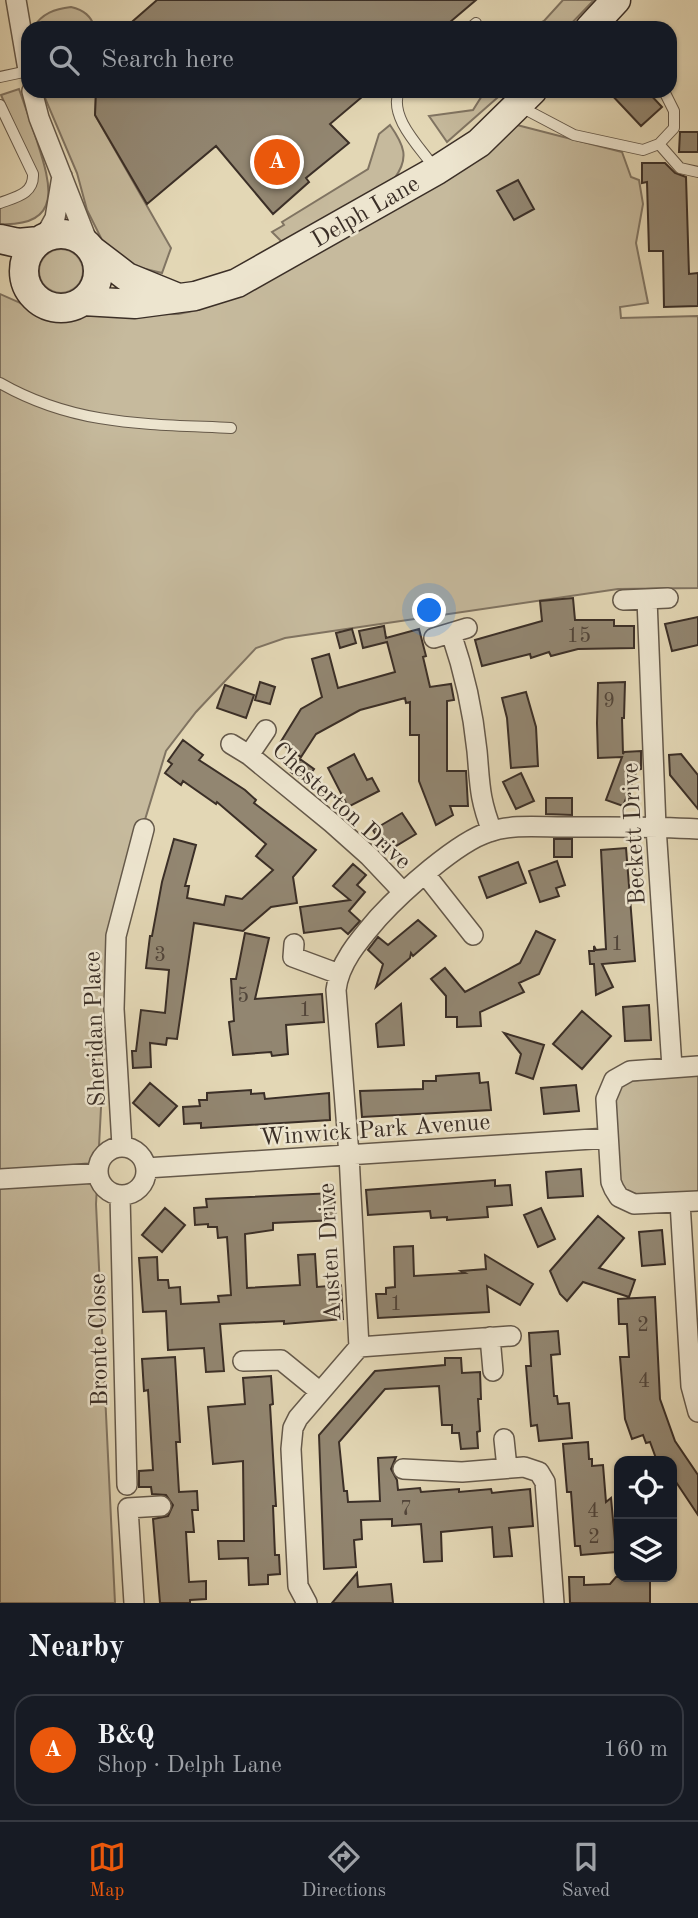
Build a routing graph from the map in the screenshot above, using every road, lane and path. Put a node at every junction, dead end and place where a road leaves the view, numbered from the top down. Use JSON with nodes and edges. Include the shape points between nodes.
{"nodes":[{"id":1,"x":18,"y":0,"type":"edge"},
{"id":2,"x":616,"y":0,"type":"edge"},
{"id":3,"x":21,"y":21,"type":"edge"},
{"id":4,"x":596,"y":21,"type":"edge"},
{"id":5,"x":21,"y":72,"type":"edge"},
{"id":6,"x":0,"y":77,"type":"edge"},
{"id":7,"x":34,"y":98,"type":"edge"},
{"id":8,"x":396,"y":98,"type":"edge"},
{"id":9,"x":668,"y":98,"type":"edge"},
{"id":10,"x":525,"y":99,"type":"edge"},
{"id":11,"x":0,"y":105,"type":"edge"},
{"id":12,"x":659,"y":144,"type":"junction"},
{"id":13,"x":437,"y":170,"type":"junction"},
{"id":14,"x":698,"y":172,"type":"edge"},
{"id":15,"x":62,"y":175,"type":"junction"},
{"id":16,"x":0,"y":203,"type":"edge"},
{"id":17,"x":0,"y":239,"type":"edge"},
{"id":18,"x":41,"y":239,"type":"junction"},
{"id":19,"x":92,"y":250,"type":"junction"},
{"id":20,"x":0,"y":269,"type":"edge"},
{"id":21,"x":26,"y":285,"type":"junction"},
{"id":22,"x":179,"y":298,"type":"junction"},
{"id":23,"x":83,"y":301,"type":"junction"},
{"id":24,"x":0,"y":383,"type":"edge"},
{"id":25,"x":231,"y":428,"type":"dead end"},
{"id":26,"x":668,"y":598,"type":"dead end"},
{"id":27,"x":647,"y":599,"type":"junction"},
{"id":28,"x":623,"y":600,"type":"dead end"},
{"id":29,"x":451,"y":633,"type":"dead end"},
{"id":30,"x":266,"y":730,"type":"dead end"},
{"id":31,"x":231,"y":744,"type":"dead end"},
{"id":32,"x":248,"y":755,"type":"junction"},
{"id":33,"x":656,"y":827,"type":"junction"},
{"id":34,"x":144,"y":829,"type":"dead end"},
{"id":35,"x":698,"y":829,"type":"edge"},
{"id":36,"x":492,"y":831,"type":"junction"},
{"id":37,"x":425,"y":874,"type":"junction"},
{"id":38,"x":403,"y":892,"type":"junction"},
{"id":39,"x":475,"y":937,"type":"dead end"},
{"id":40,"x":292,"y":956,"type":"dead end"},
{"id":41,"x":339,"y":974,"type":"junction"},
{"id":42,"x":698,"y":1066,"type":"edge"},
{"id":43,"x":672,"y":1067,"type":"junction"},
{"id":44,"x":608,"y":1138,"type":"junction"},
{"id":45,"x":122,"y":1146,"type":"junction"},
{"id":46,"x":349,"y":1155,"type":"junction"},
{"id":47,"x":146,"y":1168,"type":"junction"},
{"id":48,"x":98,"y":1173,"type":"junction"},
{"id":49,"x":0,"y":1179,"type":"edge"},
{"id":50,"x":120,"y":1195,"type":"junction"},
{"id":51,"x":689,"y":1201,"type":"edge"},
{"id":52,"x":511,"y":1336,"type":"dead end"},
{"id":53,"x":490,"y":1338,"type":"junction"},
{"id":54,"x":359,"y":1347,"type":"junction"},
{"id":55,"x":243,"y":1361,"type":"dead end"},
{"id":56,"x":493,"y":1371,"type":"dead end"},
{"id":57,"x":319,"y":1391,"type":"junction"},
{"id":58,"x":698,"y":1412,"type":"edge"},
{"id":59,"x":504,"y":1439,"type":"dead end"},
{"id":60,"x":507,"y":1468,"type":"junction"},
{"id":61,"x":403,"y":1469,"type":"dead end"},
{"id":62,"x":127,"y":1485,"type":"dead end"},
{"id":63,"x":160,"y":1506,"type":"dead end"},
{"id":64,"x":134,"y":1603,"type":"edge"},
{"id":65,"x":307,"y":1603,"type":"edge"},
{"id":66,"x":554,"y":1603,"type":"edge"}],
"edges":[{"from":1,"to":3,"type":"street"},
{"from":2,"to":4,"type":"street"},
{"from":5,"to":6,"type":"lane"},
{"from":7,"to":15,"type":"street"},
{"from":8,"to":13,"type":"lane","via":[[401,120]]},
{"from":9,"to":12,"type":"lane","via":[[674,111],[674,128]]},
{"from":10,"to":12,"type":"lane","via":[[574,135],[643,150]]},
{"from":10,"to":13,"type":"street","name":"Delph Lane","via":[[480,143]]},
{"from":11,"to":16,"type":"lane","via":[[33,174],[27,192]]},
{"from":12,"to":14,"type":"lane","via":[[680,168]]},
{"from":13,"to":22,"type":"street","name":"Delph Lane","via":[[237,283]]},
{"from":15,"to":18,"type":"street","via":[[55,218]]},
{"from":15,"to":19,"type":"street"},
{"from":17,"to":18,"type":"street","via":[[18,243]]},
{"from":18,"to":19,"type":"street","via":[[69,235]]},
{"from":18,"to":21,"type":"street","via":[[27,256]]},
{"from":19,"to":22,"type":"street","via":[[127,277]]},
{"from":19,"to":23,"type":"street","via":[[99,272]]},
{"from":20,"to":21,"type":"street"},
{"from":21,"to":23,"type":"street","via":[[32,295],[51,307]]},
{"from":22,"to":23,"type":"street","name":"Delph Lane","via":[[135,304]]},
{"from":24,"to":25,"type":"lane","via":[[89,418]]},
{"from":26,"to":27,"type":"street"},
{"from":27,"to":28,"type":"street"},
{"from":27,"to":33,"type":"street","name":"Beckett Drive"},
{"from":29,"to":36,"type":"street","via":[[463,668],[480,793]]},
{"from":30,"to":32,"type":"street","name":"Chesterton Drive"},
{"from":31,"to":32,"type":"street","name":"Chesterton Drive"},
{"from":32,"to":38,"type":"street","name":"Chesterton Drive","via":[[332,823]]},
{"from":33,"to":35,"type":"street","name":"Chesterton Drive"},
{"from":33,"to":36,"type":"street","name":"Chesterton Drive"},
{"from":33,"to":43,"type":"street","name":"Beckett Drive"},
{"from":34,"to":45,"type":"street","name":"Sheridan Place","via":[[116,936],[114,1009]]},
{"from":36,"to":37,"type":"street","name":"Chesterton Drive"},
{"from":37,"to":38,"type":"street","name":"Chesterton Drive"},
{"from":37,"to":39,"type":"street","name":"Chesterton Drive"},
{"from":38,"to":41,"type":"street","name":"Chesterton Drive","via":[[375,922]]},
{"from":40,"to":41,"type":"street"},
{"from":41,"to":46,"type":"street"},
{"from":42,"to":43,"type":"street"},
{"from":43,"to":44,"type":"street","via":[[630,1071],[614,1080],[606,1099]]},
{"from":44,"to":46,"type":"street","name":"Winwick Park Avenue"},
{"from":44,"to":51,"type":"street","via":[[611,1182],[619,1197],[634,1204]]},
{"from":45,"to":47,"type":"street","via":[[136,1150]]},
{"from":45,"to":48,"type":"street","via":[[107,1151]]},
{"from":46,"to":47,"type":"street","name":"Winwick Park Avenue"},
{"from":46,"to":54,"type":"street","name":"Austen Drive"},
{"from":47,"to":50,"type":"street","via":[[139,1188]]},
{"from":48,"to":49,"type":"street"},
{"from":48,"to":50,"type":"street","via":[[107,1190]]},
{"from":50,"to":62,"type":"street","name":"Bronte Close"},
{"from":51,"to":58,"type":"street","via":[[691,1386]]},
{"from":52,"to":53,"type":"street","name":"Austen Drive"},
{"from":53,"to":54,"type":"street","name":"Austen Drive"},
{"from":53,"to":56,"type":"street"},
{"from":54,"to":57,"type":"street","name":"Austen Drive"},
{"from":55,"to":57,"type":"street","via":[[281,1360]]},
{"from":57,"to":65,"type":"street","name":"Austen Drive","via":[[298,1418],[291,1438],[298,1586]]},
{"from":59,"to":60,"type":"street"},
{"from":60,"to":61,"type":"street","via":[[462,1472]]},
{"from":60,"to":66,"type":"street","via":[[532,1469],[545,1482]]},
{"from":63,"to":64,"type":"street","via":[[128,1508]]}]}
